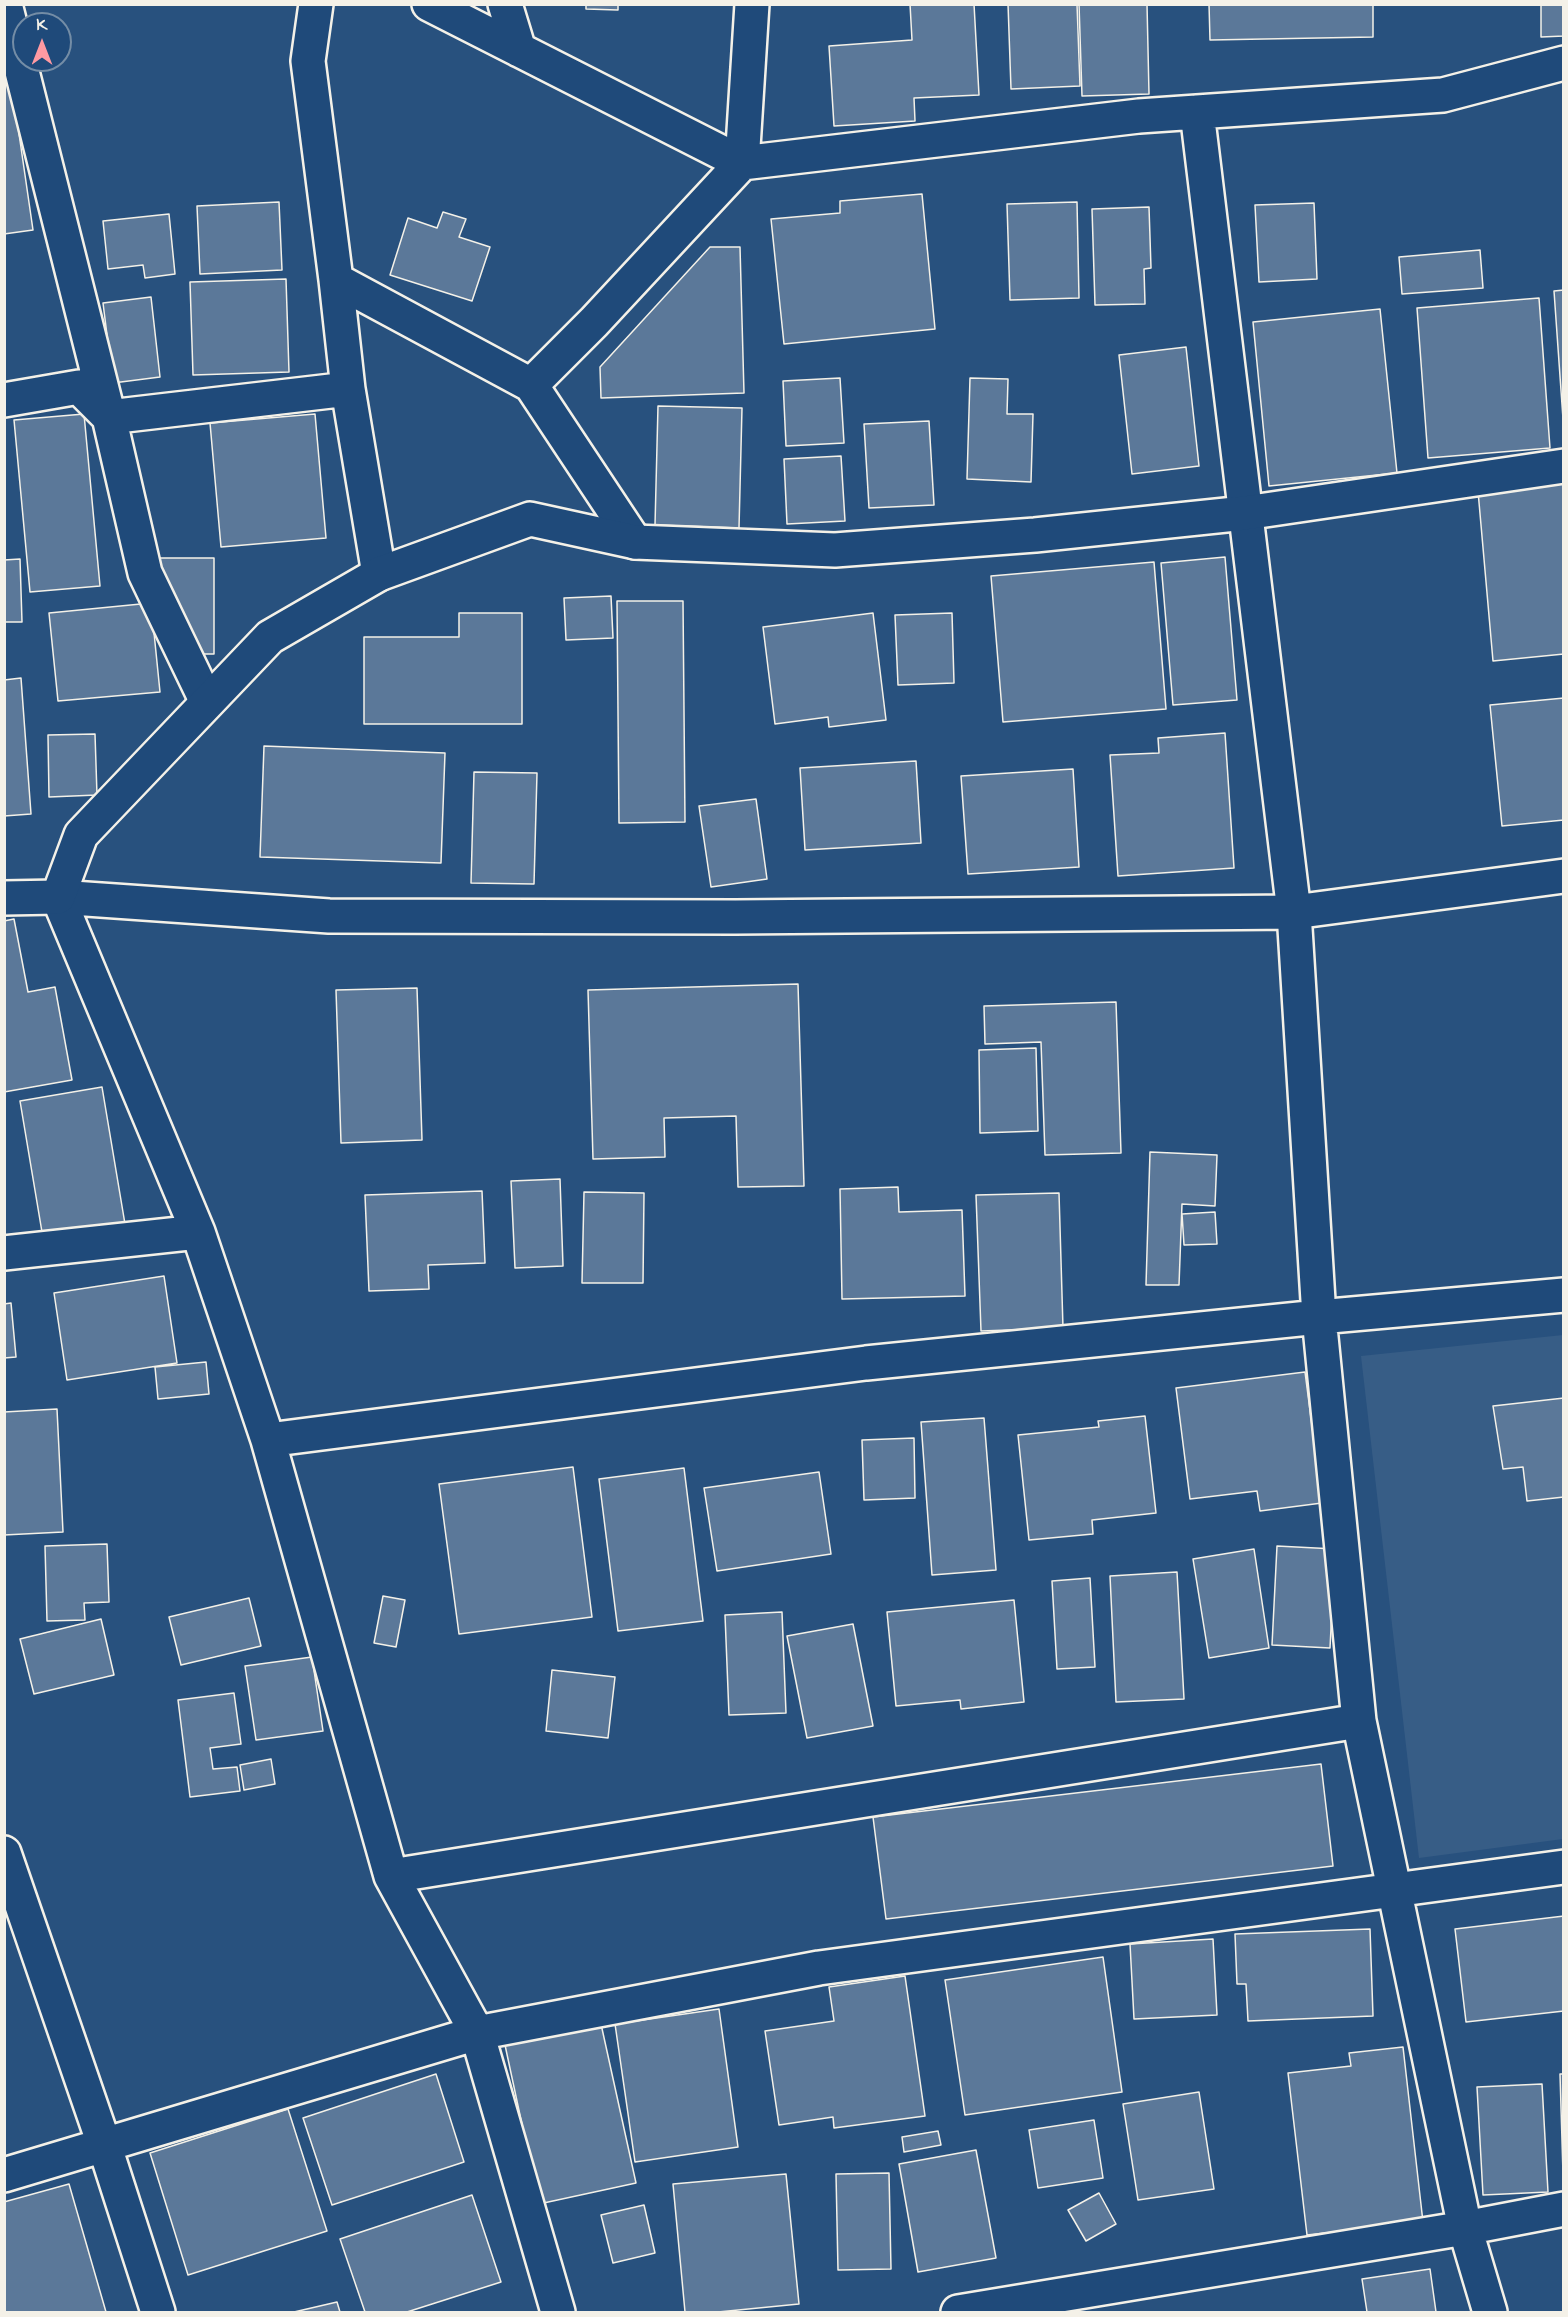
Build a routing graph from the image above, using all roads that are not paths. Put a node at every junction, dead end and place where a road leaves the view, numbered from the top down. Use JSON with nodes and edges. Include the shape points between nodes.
{"nodes":[{"id":1,"x":5,"y":4,"type":"edge"},
{"id":2,"x":316,"y":4,"type":"edge"},
{"id":3,"x":429,"y":4,"type":"edge"},
{"id":4,"x":505,"y":4,"type":"edge"},
{"id":5,"x":752,"y":4,"type":"edge"},
{"id":6,"x":519,"y":50,"type":"junction"},
{"id":7,"x":1563,"y":63,"type":"edge"},
{"id":8,"x":1197,"y":111,"type":"junction"},
{"id":9,"x":742,"y":163,"type":"junction"},
{"id":10,"x":336,"y":280,"type":"junction"},
{"id":11,"x":531,"y":385,"type":"junction"},
{"id":12,"x":348,"y":389,"type":"junction"},
{"id":13,"x":4,"y":400,"type":"edge"},
{"id":14,"x":108,"y":417,"type":"junction"},
{"id":15,"x":1563,"y":466,"type":"edge"},
{"id":16,"x":1245,"y":513,"type":"junction"},
{"id":17,"x":634,"y":542,"type":"junction"},
{"id":18,"x":379,"y":574,"type":"junction"},
{"id":19,"x":207,"y":702,"type":"junction"},
{"id":20,"x":1563,"y":876,"type":"edge"},
{"id":21,"x":58,"y":897,"type":"junction"},
{"id":22,"x":4,"y":898,"type":"edge"},
{"id":23,"x":1294,"y":912,"type":"junction"},
{"id":24,"x":198,"y":1232,"type":"junction"},
{"id":25,"x":4,"y":1253,"type":"edge"},
{"id":26,"x":1563,"y":1295,"type":"edge"},
{"id":27,"x":1319,"y":1317,"type":"junction"},
{"id":28,"x":268,"y":1440,"type":"junction"},
{"id":29,"x":1359,"y":1721,"type":"junction"},
{"id":30,"x":4,"y":1853,"type":"edge"},
{"id":31,"x":1563,"y":1867,"type":"edge"},
{"id":32,"x":391,"y":1876,"type":"junction"},
{"id":33,"x":1394,"y":1889,"type":"junction"},
{"id":34,"x":477,"y":2033,"type":"junction"},
{"id":35,"x":104,"y":2144,"type":"junction"},
{"id":36,"x":4,"y":2175,"type":"edge"},
{"id":37,"x":1563,"y":2209,"type":"edge"},
{"id":38,"x":1465,"y":2228,"type":"junction"},
{"id":39,"x":158,"y":2313,"type":"edge"},
{"id":40,"x":558,"y":2313,"type":"edge"},
{"id":41,"x":958,"y":2313,"type":"edge"},
{"id":42,"x":1491,"y":2313,"type":"edge"}],
"edges":[{"from":1,"to":14,"type":"street"},
{"from":2,"to":10,"type":"street","via":[[308,61]]},
{"from":3,"to":6,"type":"street"},
{"from":4,"to":6,"type":"street"},
{"from":5,"to":9,"type":"street"},
{"from":6,"to":9,"type":"street"},
{"from":7,"to":8,"type":"street","via":[[1443,94]]},
{"from":8,"to":9,"type":"street"},
{"from":8,"to":16,"type":"street"},
{"from":9,"to":11,"type":"street"},
{"from":10,"to":11,"type":"street"},
{"from":10,"to":12,"type":"street"},
{"from":11,"to":17,"type":"street"},
{"from":12,"to":14,"type":"street"},
{"from":12,"to":18,"type":"street"},
{"from":13,"to":14,"type":"street","via":[[79,387]]},
{"from":14,"to":19,"type":"street","via":[[145,573]]},
{"from":15,"to":16,"type":"street"},
{"from":16,"to":17,"type":"street","via":[[1035,535],[835,550]]},
{"from":16,"to":23,"type":"street"},
{"from":17,"to":18,"type":"street","via":[[530,519]]},
{"from":18,"to":19,"type":"street","via":[[270,637]]},
{"from":19,"to":21,"type":"street","via":[[81,835]]},
{"from":20,"to":23,"type":"street"},
{"from":21,"to":22,"type":"street"},
{"from":21,"to":23,"type":"street","via":[[329,916]]},
{"from":21,"to":24,"type":"street"},
{"from":23,"to":27,"type":"street"},
{"from":24,"to":25,"type":"street"},
{"from":24,"to":28,"type":"street"},
{"from":26,"to":27,"type":"street"},
{"from":27,"to":28,"type":"street","via":[[866,1363]]},
{"from":27,"to":29,"type":"street"},
{"from":28,"to":32,"type":"street"},
{"from":29,"to":32,"type":"street"},
{"from":29,"to":33,"type":"street"},
{"from":30,"to":35,"type":"street"},
{"from":31,"to":33,"type":"street"},
{"from":32,"to":34,"type":"street"},
{"from":33,"to":34,"type":"street","via":[[819,1968]]},
{"from":33,"to":38,"type":"street"},
{"from":34,"to":35,"type":"street"},
{"from":34,"to":40,"type":"street"},
{"from":35,"to":36,"type":"street"},
{"from":35,"to":39,"type":"street"},
{"from":37,"to":38,"type":"street"},
{"from":38,"to":41,"type":"street"},
{"from":38,"to":42,"type":"street"}]}
